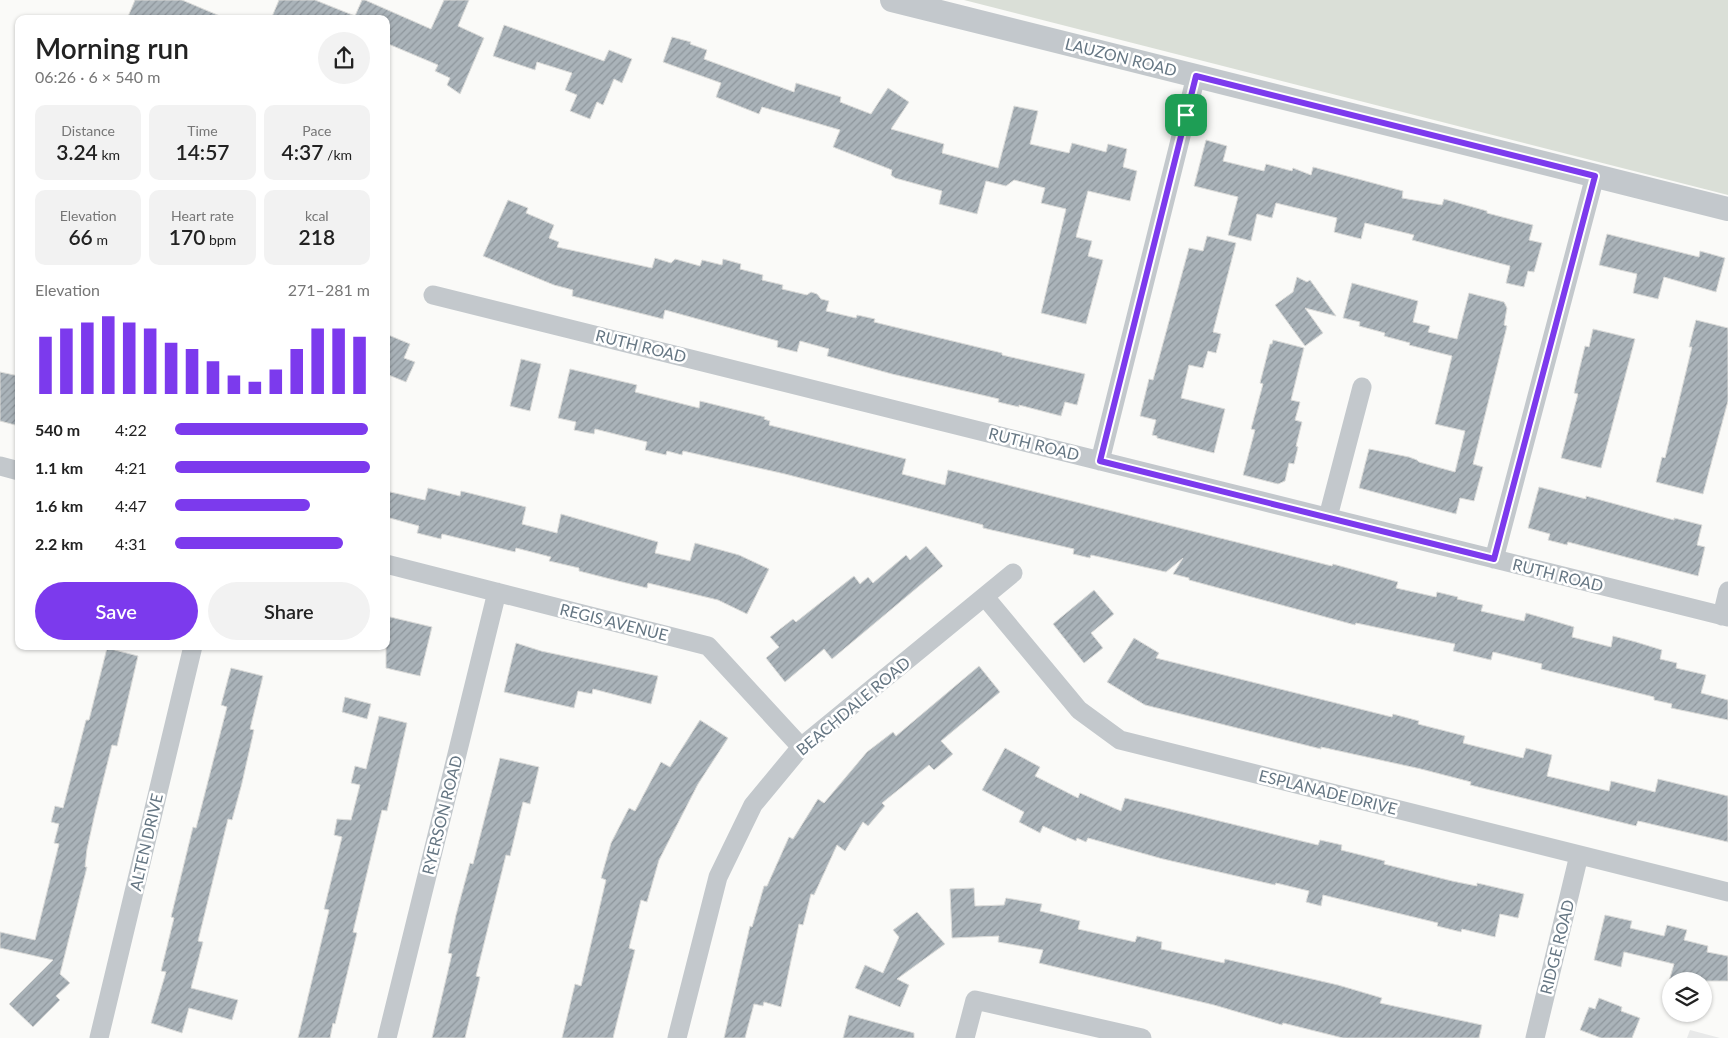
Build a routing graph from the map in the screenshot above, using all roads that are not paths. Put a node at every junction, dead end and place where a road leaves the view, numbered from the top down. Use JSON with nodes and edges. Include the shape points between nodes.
{"nodes":[{"id":1,"x":892,"y":0,"type":"edge"},
{"id":2,"x":1196,"y":76,"type":"junction"},
{"id":3,"x":1595,"y":176,"type":"junction"},
{"id":4,"x":1728,"y":210,"type":"edge"},
{"id":5,"x":434,"y":295,"type":"dead end"},
{"id":6,"x":1362,"y":387,"type":"dead end"},
{"id":7,"x":1100,"y":461,"type":"junction"},
{"id":8,"x":0,"y":466,"type":"edge"},
{"id":9,"x":15,"y":470,"type":"edge"},
{"id":10,"x":1328,"y":518,"type":"junction"},
{"id":11,"x":1494,"y":559,"type":"junction"},
{"id":12,"x":390,"y":565,"type":"edge"},
{"id":13,"x":1013,"y":573,"type":"dead end"},
{"id":14,"x":1728,"y":591,"type":"edge"},
{"id":15,"x":497,"y":592,"type":"junction"},
{"id":16,"x":985,"y":597,"type":"junction"},
{"id":17,"x":1725,"y":616,"type":"edge"},
{"id":18,"x":192,"y":650,"type":"edge"},
{"id":19,"x":801,"y":747,"type":"junction"},
{"id":20,"x":1579,"y":855,"type":"junction"},
{"id":21,"x":1728,"y":892,"type":"edge"},
{"id":22,"x":99,"y":1038,"type":"edge"},
{"id":23,"x":387,"y":1038,"type":"edge"},
{"id":24,"x":677,"y":1038,"type":"edge"},
{"id":25,"x":965,"y":1038,"type":"edge"},
{"id":26,"x":1142,"y":1038,"type":"edge"},
{"id":27,"x":1535,"y":1038,"type":"edge"}],
"edges":[{"from":1,"to":2,"type":"street","name":"LAUZON ROAD"},
{"from":2,"to":3,"type":"street","name":"LAUZON ROAD"},
{"from":2,"to":7,"type":"street"},
{"from":3,"to":4,"type":"street","name":"LAUZON ROAD"},
{"from":3,"to":11,"type":"street"},
{"from":5,"to":7,"type":"street","name":"RUTH ROAD"},
{"from":6,"to":10,"type":"street"},
{"from":7,"to":10,"type":"street","name":"RUTH ROAD"},
{"from":8,"to":9,"type":"street"},
{"from":10,"to":11,"type":"street","name":"RUTH ROAD"},
{"from":11,"to":17,"type":"street","name":"RUTH ROAD"},
{"from":12,"to":15,"type":"street","name":"REGIS AVENUE"},
{"from":13,"to":16,"type":"street","name":"BEACHDALE ROAD"},
{"from":14,"to":17,"type":"street"},
{"from":15,"to":19,"type":"street","name":"REGIS AVENUE","via":[[708,646]]},
{"from":15,"to":23,"type":"street","name":"RYERSON ROAD"},
{"from":16,"to":19,"type":"street","name":"BEACHDALE ROAD"},
{"from":16,"to":20,"type":"street","name":"ESPLANADE DRIVE","via":[[1079,710],[1120,740]]},
{"from":18,"to":22,"type":"street","name":"ALTEN DRIVE"},
{"from":19,"to":24,"type":"street","name":"BEACHDALE ROAD","via":[[753,805],[718,877]]},
{"from":20,"to":21,"type":"street","name":"ESPLANADE DRIVE"},
{"from":20,"to":27,"type":"street","name":"RIDGE ROAD"},
{"from":25,"to":26,"type":"street","via":[[975,1000]]}]}
